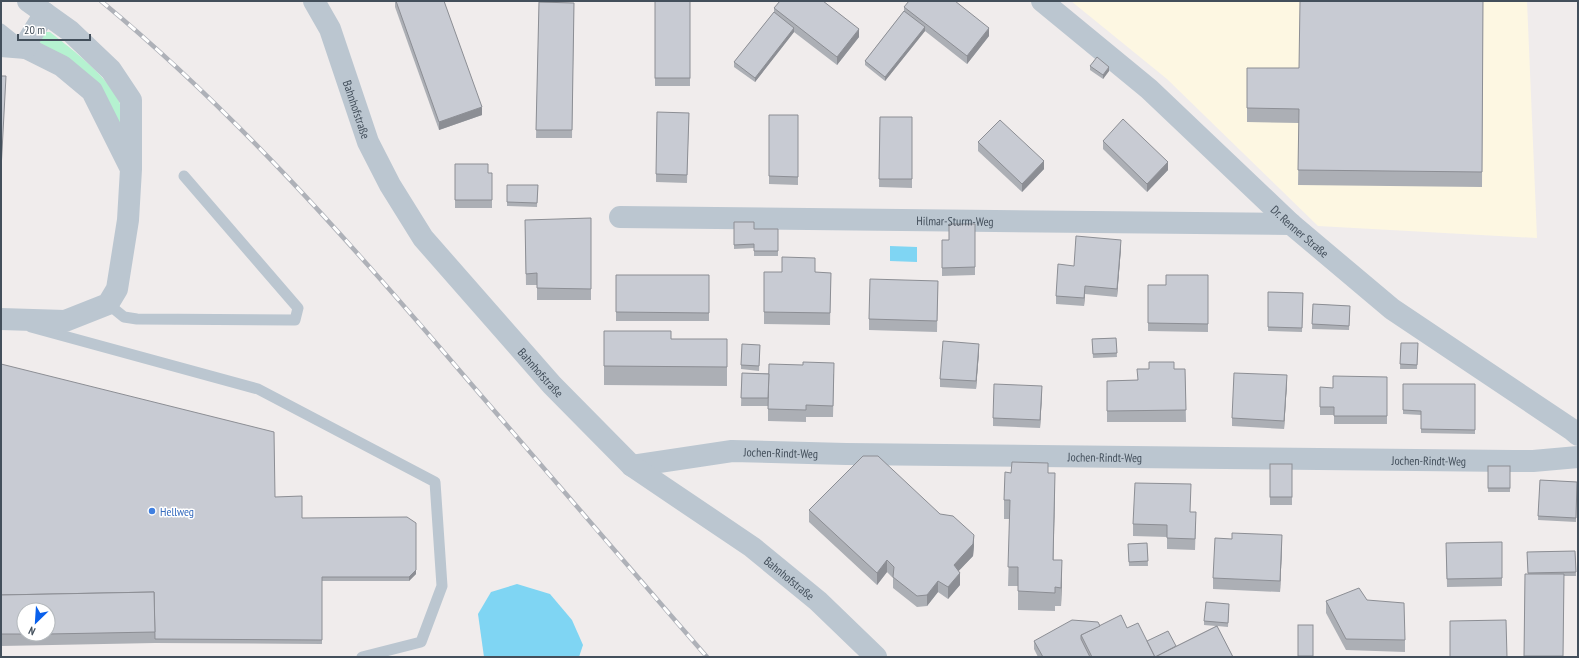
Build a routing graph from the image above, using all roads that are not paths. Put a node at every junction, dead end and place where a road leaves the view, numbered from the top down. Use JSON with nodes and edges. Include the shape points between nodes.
{"nodes":[{"id":1,"x":314,"y":1,"type":"edge"},
{"id":2,"x":1042,"y":1,"type":"edge"},
{"id":3,"x":36,"y":7,"type":"edge"},
{"id":4,"x":1,"y":29,"type":"edge"},
{"id":5,"x":1,"y":46,"type":"edge"},
{"id":6,"x":26,"y":48,"type":"junction"},
{"id":7,"x":131,"y":169,"type":"junction"},
{"id":8,"x":184,"y":176,"type":"dead end"},
{"id":9,"x":620,"y":217,"type":"dead end"},
{"id":10,"x":1291,"y":224,"type":"junction"},
{"id":11,"x":108,"y":304,"type":"junction"},
{"id":12,"x":3,"y":320,"type":"edge"},
{"id":13,"x":1578,"y":435,"type":"edge"},
{"id":14,"x":1578,"y":456,"type":"edge"},
{"id":15,"x":632,"y":466,"type":"junction"},
{"id":16,"x":362,"y":657,"type":"edge"},
{"id":17,"x":876,"y":657,"type":"edge"}],
"edges":[{"from":1,"to":15,"type":"street","name":"Bahnhofstraße","via":[[330,29],[368,142],[390,185],[423,238],[552,386]]},
{"from":2,"to":10,"type":"street","name":"Dr. Renner Straße","via":[[1149,89]]},
{"from":3,"to":6,"type":"street"},
{"from":3,"to":7,"type":"street","via":[[70,31],[111,70],[131,100]]},
{"from":4,"to":6,"type":"lane"},
{"from":5,"to":6,"type":"street"},
{"from":6,"to":7,"type":"street","via":[[62,66],[92,91]]},
{"from":7,"to":11,"type":"street","via":[[128,220],[117,289]]},
{"from":8,"to":11,"type":"lane","via":[[298,308],[295,320],[137,319],[124,317]]},
{"from":9,"to":10,"type":"street","name":"Hilmar-Sturm-Weg"},
{"from":10,"to":13,"type":"street","name":"Dr. Renner Straße","via":[[1392,309]]},
{"from":11,"to":12,"type":"street","via":[[66,321]]},
{"from":12,"to":16,"type":"lane","via":[[258,389],[435,482],[442,586],[421,642]]},
{"from":14,"to":15,"type":"street","name":"Jochen-Rindt-Weg","via":[[1513,461],[732,452]]},
{"from":15,"to":17,"type":"street","name":"Bahnhofstraße","via":[[752,547],[818,600]]}]}
